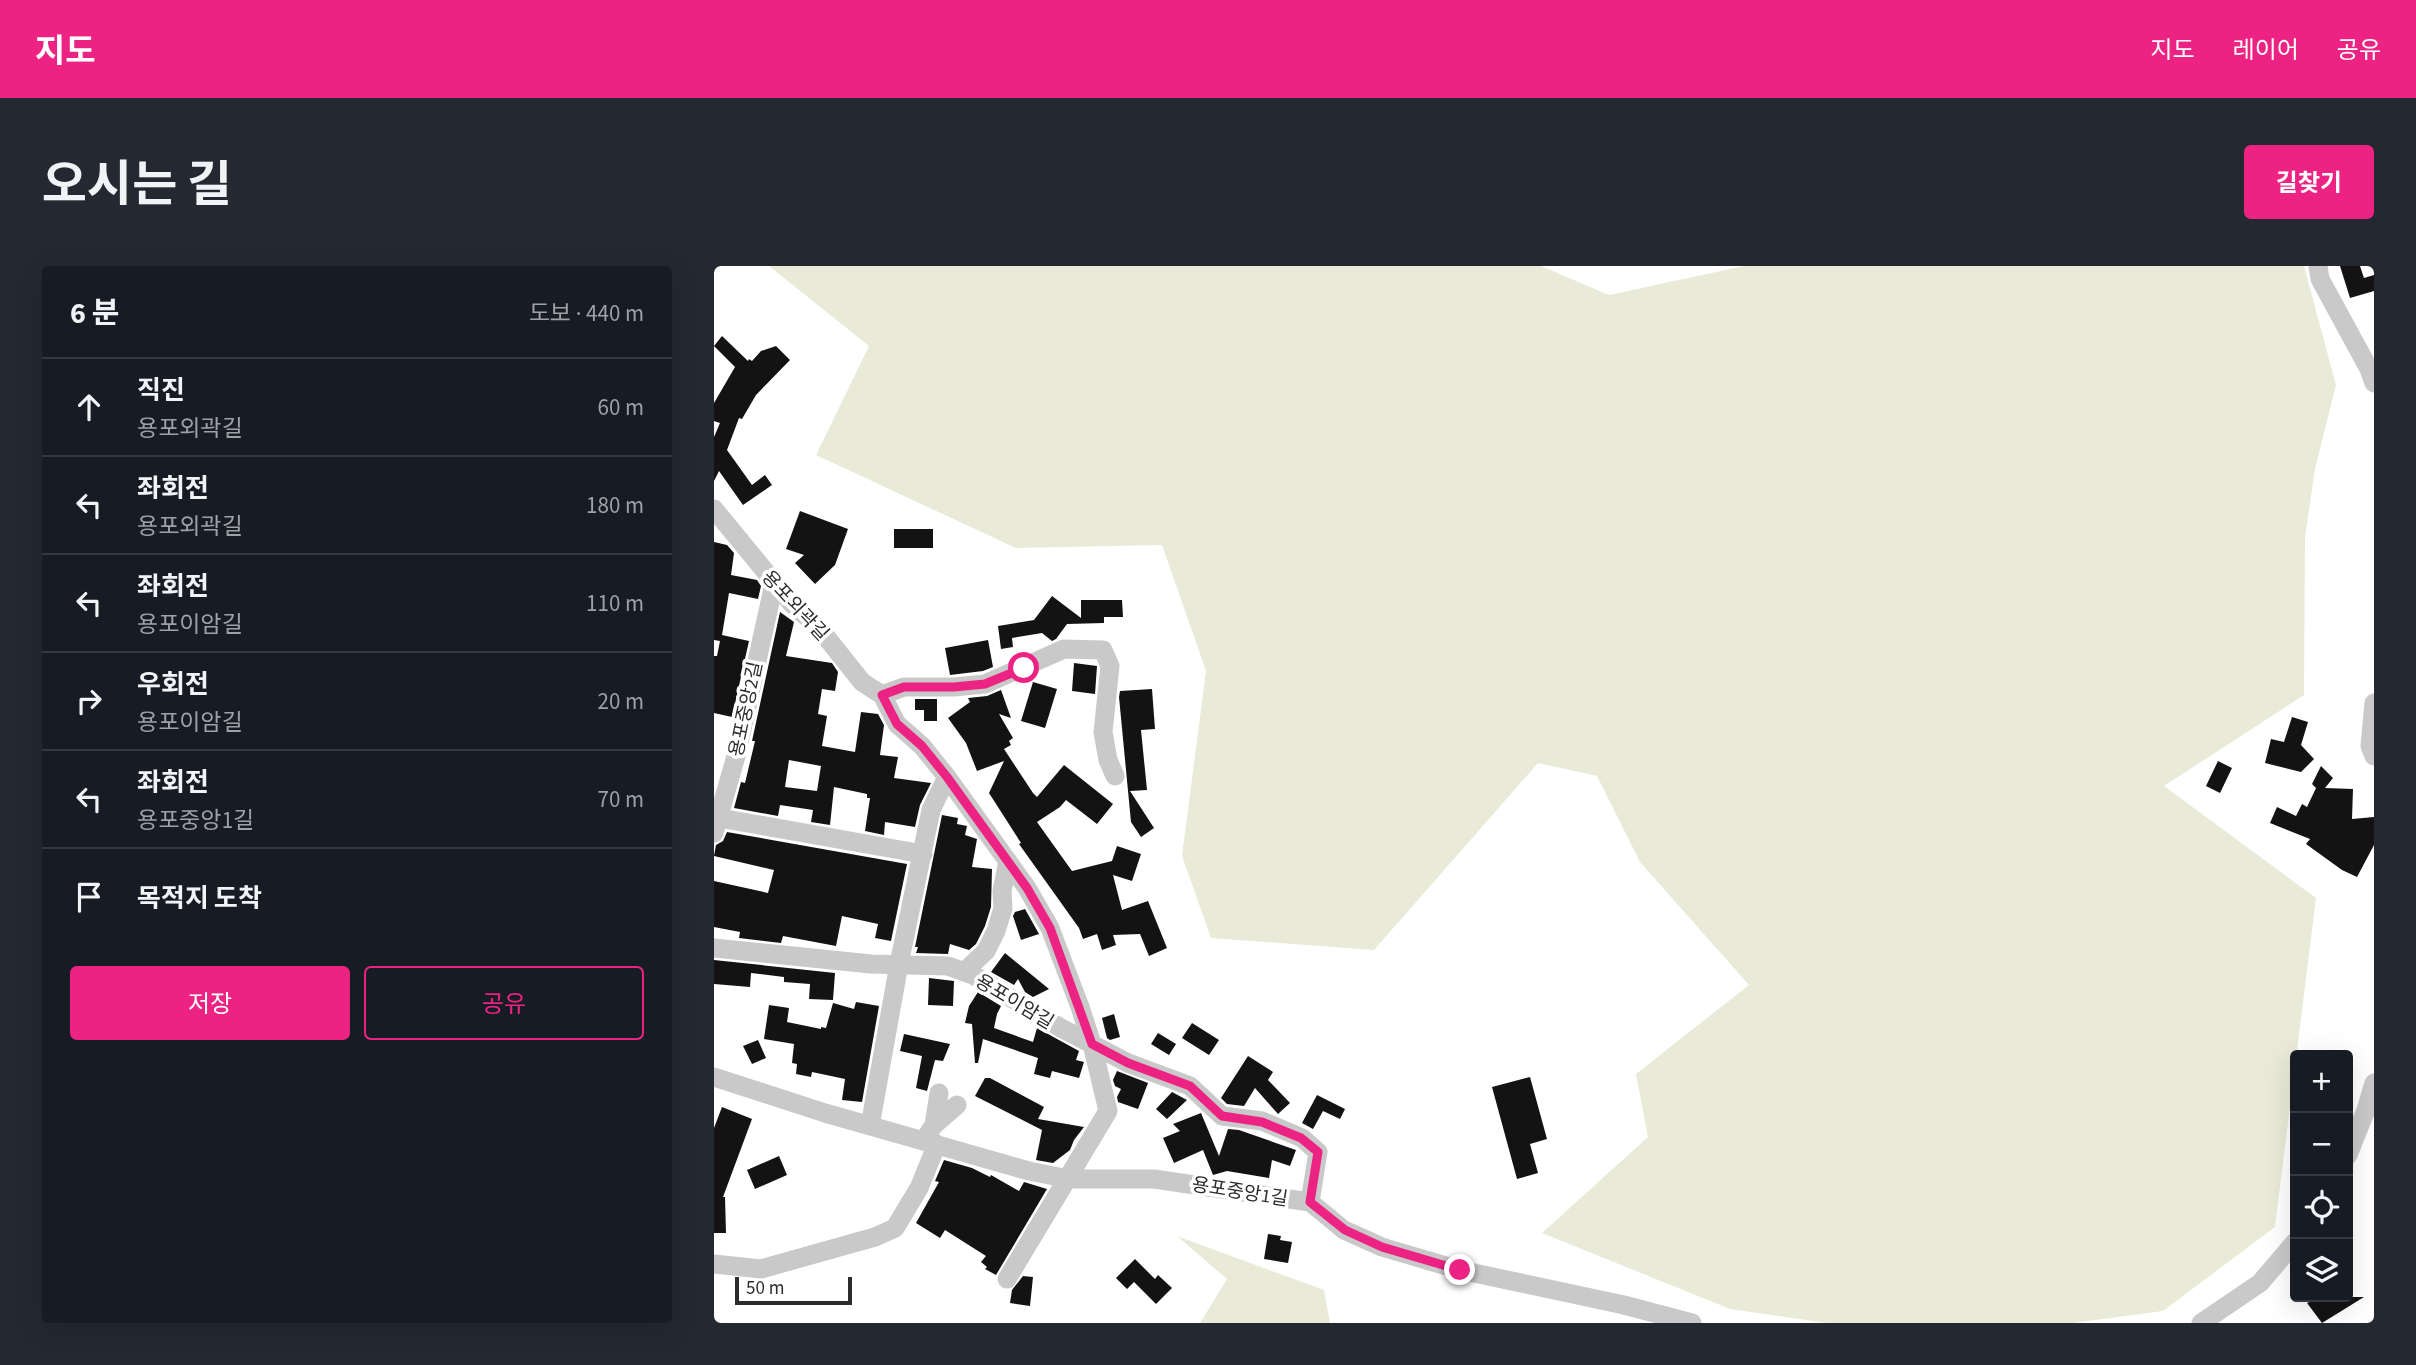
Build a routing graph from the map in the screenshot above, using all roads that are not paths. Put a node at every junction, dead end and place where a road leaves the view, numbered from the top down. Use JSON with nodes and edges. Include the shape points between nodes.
{"nodes":[{"id":1,"x":2318,"y":266,"type":"edge"},
{"id":2,"x":2374,"y":383,"type":"edge"},
{"id":3,"x":714,"y":509,"type":"edge"},
{"id":4,"x":774,"y":584,"type":"junction"},
{"id":5,"x":882,"y":695,"type":"junction"},
{"id":6,"x":2374,"y":703,"type":"edge"},
{"id":7,"x":2374,"y":756,"type":"edge"},
{"id":8,"x":1115,"y":775,"type":"dead end"},
{"id":9,"x":947,"y":777,"type":"junction"},
{"id":10,"x":716,"y":822,"type":"edge"},
{"id":11,"x":923,"y":854,"type":"junction"},
{"id":12,"x":1008,"y":861,"type":"junction"},
{"id":13,"x":714,"y":948,"type":"edge"},
{"id":14,"x":899,"y":964,"type":"junction"},
{"id":15,"x":964,"y":972,"type":"junction"},
{"id":16,"x":1092,"y":1044,"type":"junction"},
{"id":17,"x":714,"y":1077,"type":"edge"},
{"id":18,"x":2374,"y":1083,"type":"edge"},
{"id":19,"x":939,"y":1093,"type":"dead end"},
{"id":20,"x":957,"y":1105,"type":"dead end"},
{"id":21,"x":870,"y":1126,"type":"junction"},
{"id":22,"x":932,"y":1136,"type":"junction"},
{"id":23,"x":2353,"y":1142,"type":"edge"},
{"id":24,"x":1069,"y":1179,"type":"junction"},
{"id":25,"x":1310,"y":1202,"type":"junction"},
{"id":26,"x":2290,"y":1248,"type":"edge"},
{"id":27,"x":714,"y":1264,"type":"edge"},
{"id":28,"x":1007,"y":1279,"type":"dead end"},
{"id":29,"x":1692,"y":1323,"type":"edge"},
{"id":30,"x":2201,"y":1323,"type":"edge"}],
"edges":[{"from":1,"to":2,"type":"street","via":[[2320,279]]},
{"from":3,"to":4,"type":"street","name":"용포외곽길"},
{"from":4,"to":5,"type":"street","name":"용포외곽길","via":[[819,628],[862,682]]},
{"from":4,"to":10,"type":"street","name":"용포중앙2길","via":[[736,755]]},
{"from":5,"to":8,"type":"street","via":[[904,687],[985,684],[1064,649],[1103,650],[1110,666],[1103,732]]},
{"from":5,"to":9,"type":"street","name":"용포외곽길","via":[[897,724]]},
{"from":6,"to":7,"type":"street","via":[[2370,746]]},
{"from":9,"to":11,"type":"street","via":[[931,810]]},
{"from":9,"to":12,"type":"street","name":"용포외곽길"},
{"from":10,"to":11,"type":"street"},
{"from":11,"to":14,"type":"street"},
{"from":12,"to":15,"type":"street","via":[[996,931],[986,951]]},
{"from":12,"to":16,"type":"street","name":"용포외곽길","via":[[1050,928]]},
{"from":13,"to":14,"type":"street","name":"용포이암길"},
{"from":14,"to":15,"type":"street","name":"용포이암길","via":[[948,966]]},
{"from":14,"to":21,"type":"street"},
{"from":15,"to":16,"type":"street","name":"용포이암길"},
{"from":16,"to":24,"type":"street","name":"용포외곽길","via":[[1108,1111]]},
{"from":16,"to":25,"type":"street","name":"용포이암길","via":[[1190,1086],[1222,1116],[1262,1122],[1301,1138],[1318,1152]]},
{"from":17,"to":21,"type":"street","name":"용포중앙1길"},
{"from":18,"to":23,"type":"street"},
{"from":19,"to":22,"type":"street"},
{"from":20,"to":22,"type":"street"},
{"from":21,"to":22,"type":"street","name":"용포중앙1길"},
{"from":22,"to":24,"type":"street","name":"용포중앙1길","via":[[1029,1171]]},
{"from":22,"to":27,"type":"street","via":[[919,1188],[895,1228],[761,1269]]},
{"from":24,"to":25,"type":"street","name":"용포중앙1길","via":[[1154,1179]]},
{"from":24,"to":28,"type":"street"},
{"from":25,"to":29,"type":"street","name":"용포중앙1길","via":[[1345,1230],[1382,1247],[1460,1270]]},
{"from":26,"to":30,"type":"street","via":[[2259,1283]]}]}
